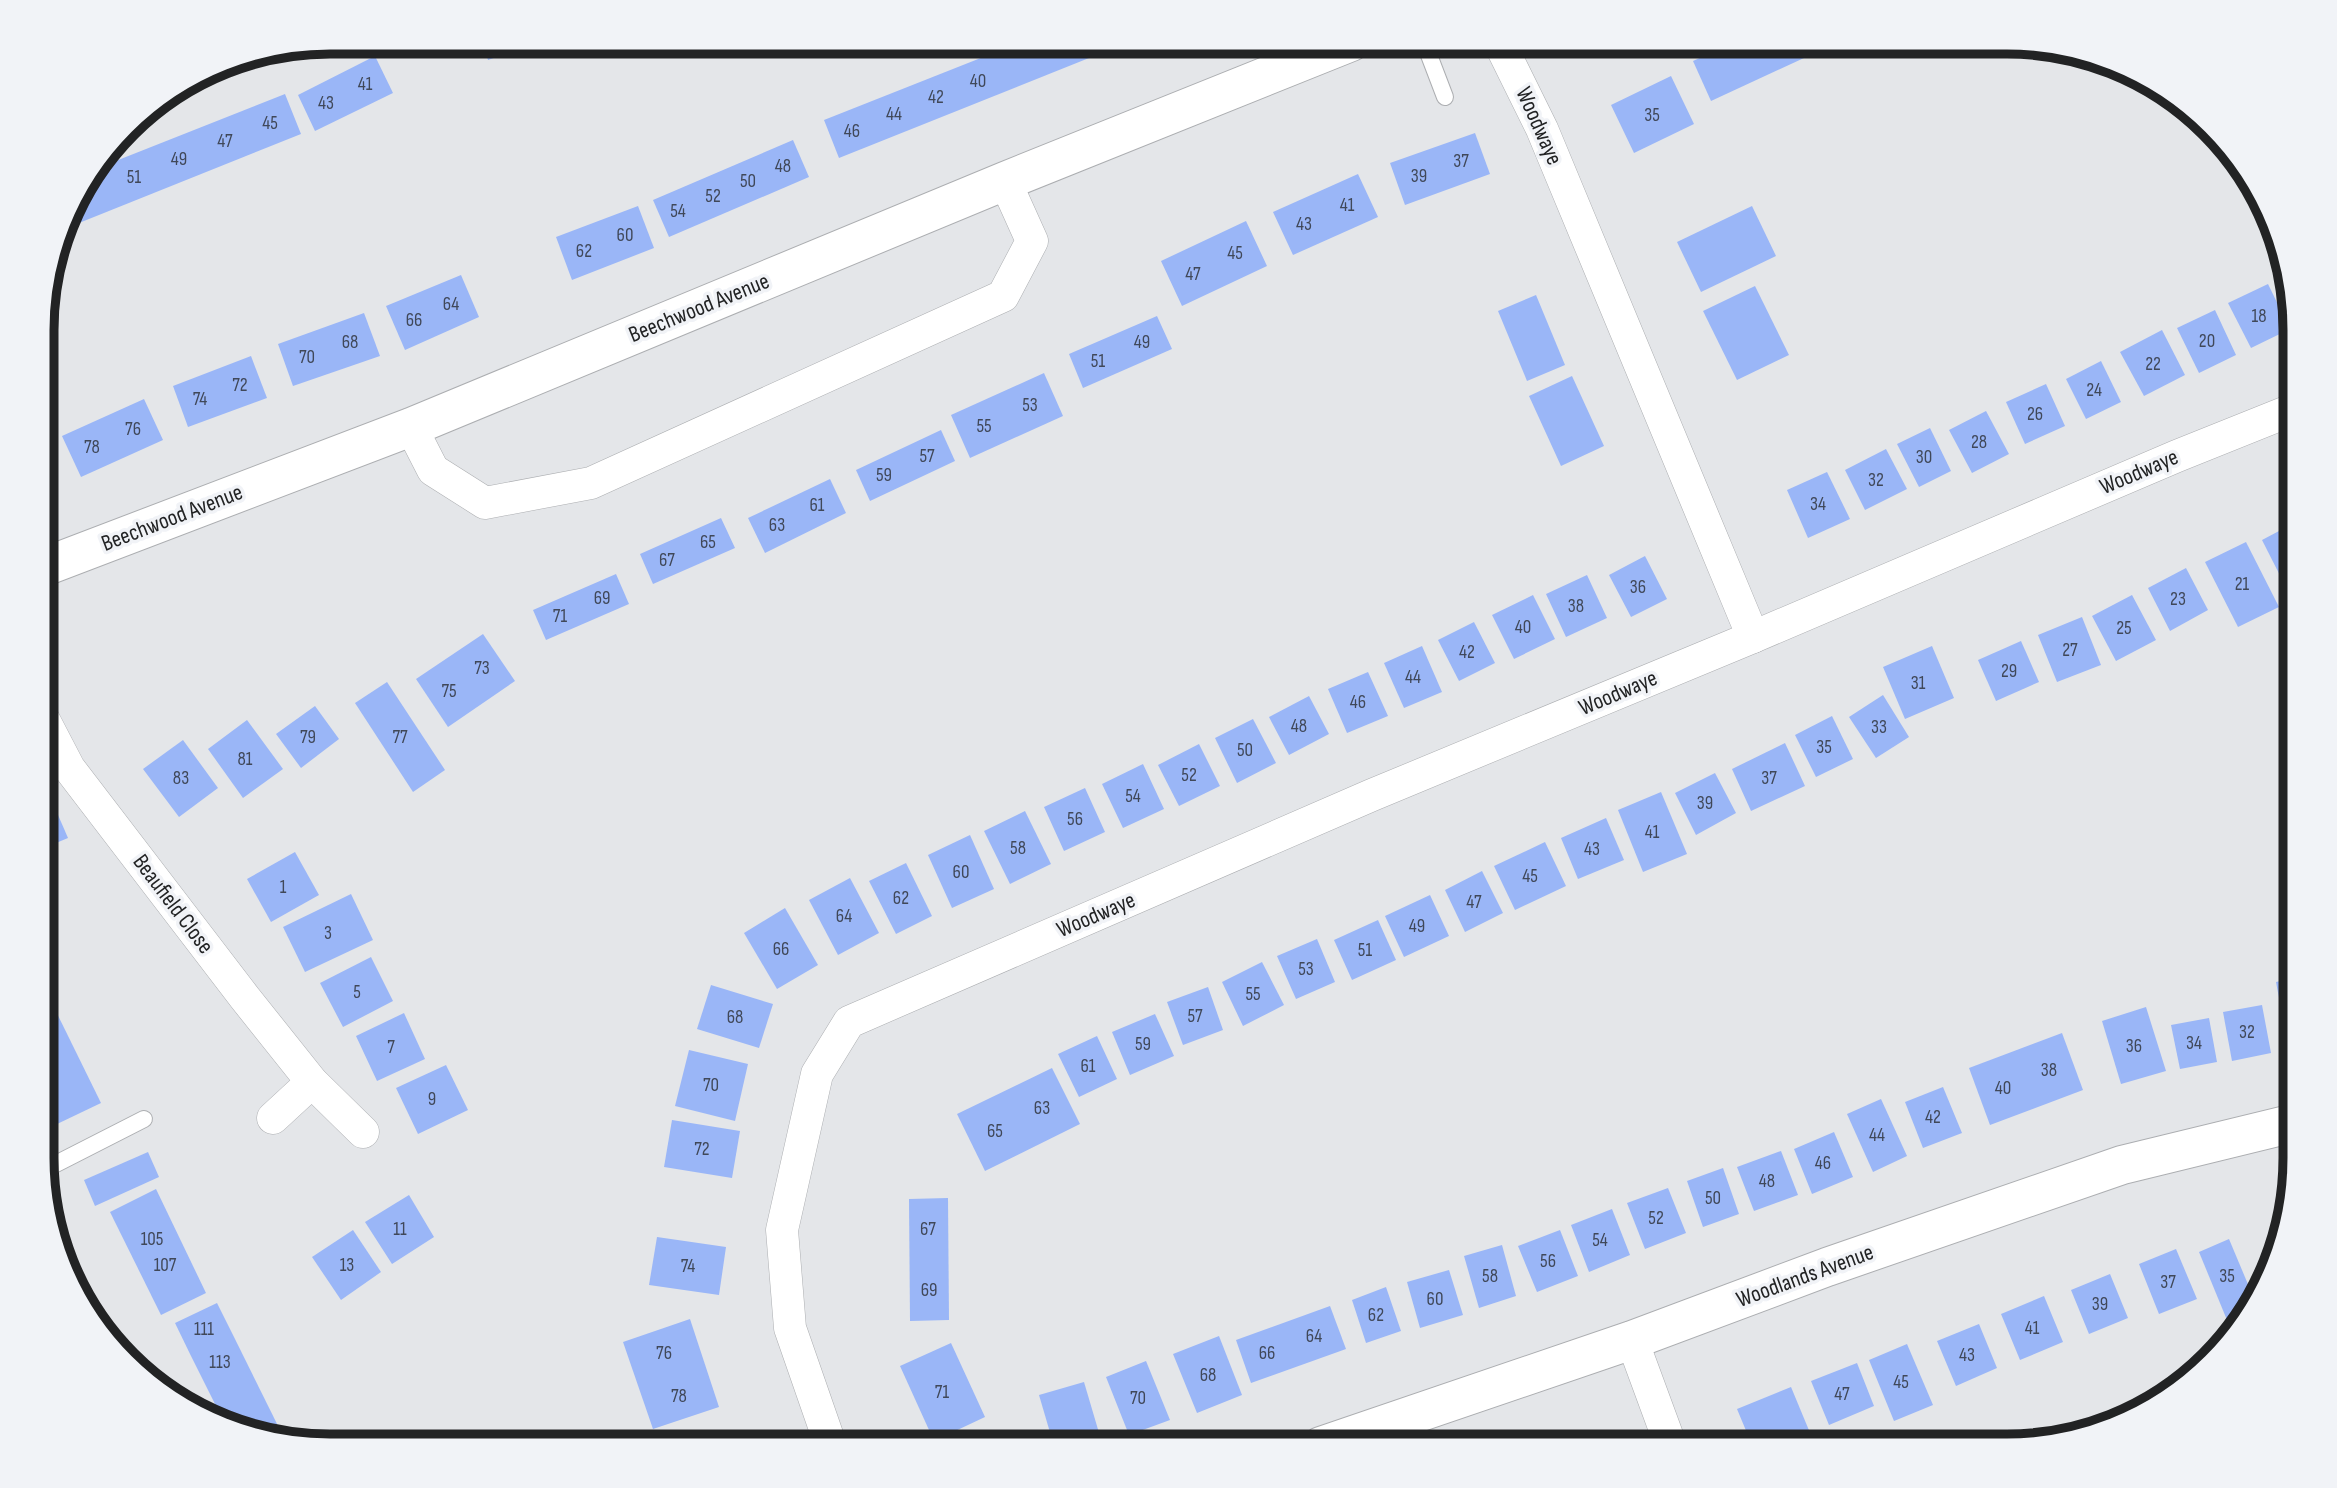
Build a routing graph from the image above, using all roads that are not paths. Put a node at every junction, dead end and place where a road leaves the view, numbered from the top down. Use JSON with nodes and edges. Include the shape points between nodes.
{"nodes":[{"id":1,"x":1321,"y":54,"type":"edge"},
{"id":2,"x":1429,"y":54,"type":"edge"},
{"id":3,"x":1505,"y":54,"type":"edge"},
{"id":4,"x":1445,"y":97,"type":"dead end"},
{"id":5,"x":1005,"y":181,"type":"junction"},
{"id":6,"x":2283,"y":413,"type":"edge"},
{"id":7,"x":411,"y":427,"type":"junction"},
{"id":8,"x":54,"y":563,"type":"edge"},
{"id":9,"x":1753,"y":637,"type":"junction"},
{"id":10,"x":54,"y":739,"type":"edge"},
{"id":11,"x":312,"y":1082,"type":"junction"},
{"id":12,"x":274,"y":1118,"type":"dead end"},
{"id":13,"x":144,"y":1119,"type":"dead end"},
{"id":14,"x":2283,"y":1125,"type":"edge"},
{"id":15,"x":363,"y":1132,"type":"dead end"},
{"id":16,"x":54,"y":1165,"type":"edge"},
{"id":17,"x":1632,"y":1340,"type":"junction"},
{"id":18,"x":827,"y":1434,"type":"edge"},
{"id":19,"x":1356,"y":1434,"type":"edge"},
{"id":20,"x":1667,"y":1434,"type":"edge"}],
"edges":[{"from":1,"to":5,"type":"street","name":"Beechwood Avenue"},
{"from":2,"to":4,"type":"lane"},
{"from":3,"to":9,"type":"street","name":"Woodwaye","via":[[1542,129]]},
{"from":5,"to":7,"type":"street","name":"Beechwood Avenue"},
{"from":5,"to":7,"type":"street","via":[[1032,241],[1003,296],[591,483],[485,503],[433,470]]},
{"from":6,"to":9,"type":"street","name":"Woodwaye"},
{"from":7,"to":8,"type":"street","name":"Beechwood Avenue"},
{"from":9,"to":18,"type":"street","name":"Woodwaye","via":[[1372,795],[849,1022],[817,1074],[782,1230],[790,1328]]},
{"from":10,"to":11,"type":"street","name":"Beaufield Close","via":[[69,768]]},
{"from":11,"to":12,"type":"street"},
{"from":11,"to":15,"type":"street","name":"Beaufield Close"},
{"from":13,"to":16,"type":"lane"},
{"from":14,"to":17,"type":"street","name":"Woodlands Avenue","via":[[2122,1165]]},
{"from":17,"to":19,"type":"street","name":"Woodlands Avenue"},
{"from":17,"to":20,"type":"street"}]}
